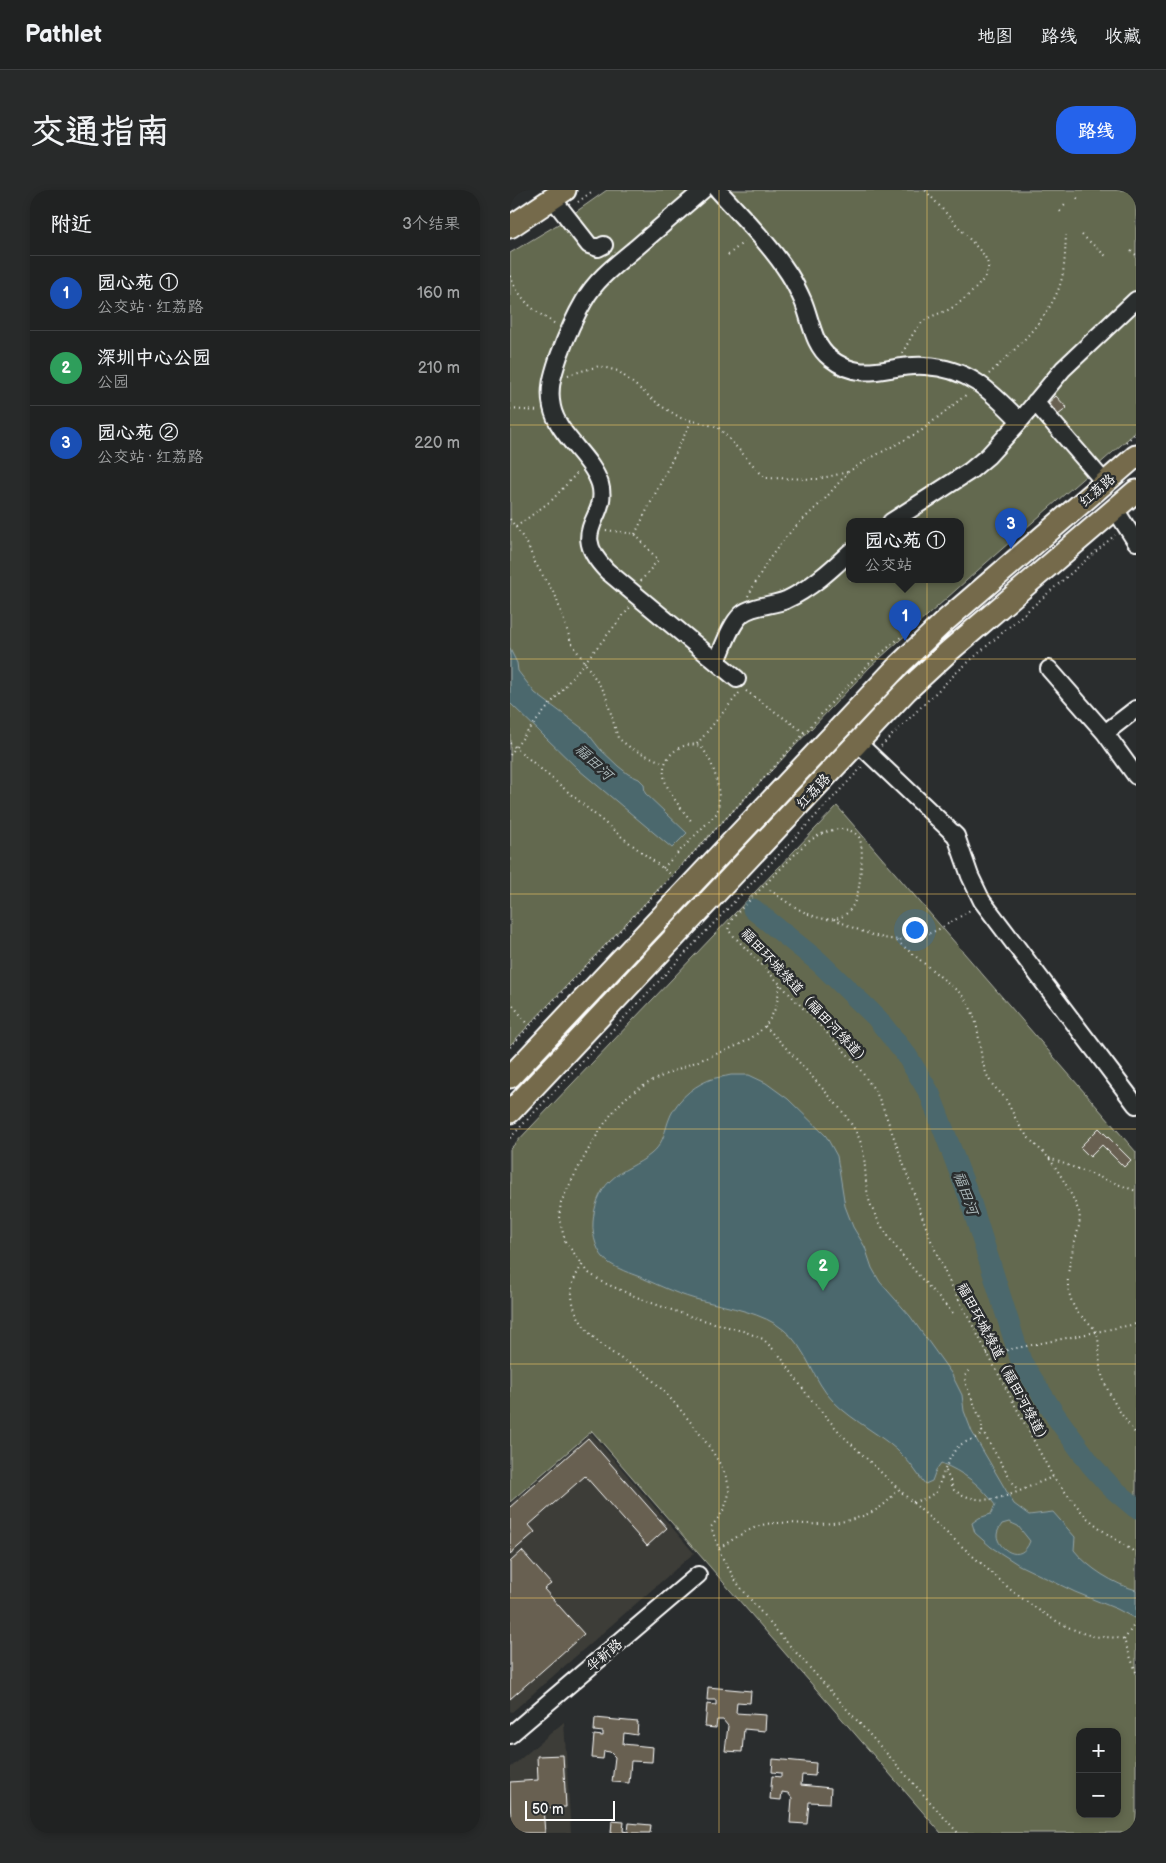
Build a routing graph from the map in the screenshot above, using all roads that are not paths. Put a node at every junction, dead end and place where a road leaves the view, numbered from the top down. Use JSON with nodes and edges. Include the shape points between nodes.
{"nodes":[{"id":1,"x":703,"y":190,"type":"edge"},
{"id":2,"x":718,"y":190,"type":"edge"},
{"id":3,"x":561,"y":194,"type":"edge"},
{"id":4,"x":510,"y":212,"type":"edge"},
{"id":5,"x":510,"y":227,"type":"edge"},
{"id":6,"x":604,"y":246,"type":"dead end"},
{"id":7,"x":1136,"y":300,"type":"edge"},
{"id":8,"x":1035,"y":402,"type":"junction"},
{"id":9,"x":1020,"y":421,"type":"junction"},
{"id":10,"x":1136,"y":456,"type":"edge"},
{"id":11,"x":1105,"y":483,"type":"junction"},
{"id":12,"x":1136,"y":491,"type":"edge"},
{"id":13,"x":1120,"y":517,"type":"junction"},
{"id":14,"x":897,"y":518,"type":"edge"},
{"id":15,"x":1136,"y":542,"type":"edge"},
{"id":16,"x":846,"y":556,"type":"edge"},
{"id":17,"x":717,"y":661,"type":"junction"},
{"id":18,"x":1048,"y":669,"type":"dead end"},
{"id":19,"x":739,"y":683,"type":"road end"},
{"id":20,"x":1136,"y":709,"type":"edge"},
{"id":21,"x":1105,"y":733,"type":"junction"},
{"id":22,"x":865,"y":749,"type":"junction"},
{"id":23,"x":1136,"y":776,"type":"edge"},
{"id":24,"x":510,"y":1077,"type":"edge"},
{"id":25,"x":1136,"y":1105,"type":"edge"},
{"id":26,"x":510,"y":1112,"type":"edge"},
{"id":27,"x":698,"y":1575,"type":"dead end"},
{"id":28,"x":510,"y":1735,"type":"edge"}],
"edges":[{"from":1,"to":17,"type":"street","via":[[601,279],[584,300],[566,338],[550,392],[552,410],[558,422],[598,478],[601,492],[589,543],[595,558],[632,598]]},
{"from":2,"to":9,"type":"street","via":[[774,253],[789,275],[815,338],[830,358],[850,370],[863,372],[908,366],[942,367],[994,393]]},
{"from":3,"to":4,"type":"main road"},
{"from":3,"to":5,"type":"main road"},
{"from":3,"to":6,"type":"street","via":[[589,245]]},
{"from":7,"to":8,"type":"street","via":[[1063,369]]},
{"from":8,"to":9,"type":"street"},
{"from":8,"to":11,"type":"street"},
{"from":9,"to":14,"type":"street","via":[[970,471]]},
{"from":10,"to":11,"type":"main road","name":"红荔路"},
{"from":11,"to":24,"type":"main road","name":"红荔路","via":[[904,659]]},
{"from":12,"to":13,"type":"main road","name":"红荔路"},
{"from":13,"to":15,"type":"street"},
{"from":13,"to":22,"type":"main road","name":"红荔路","via":[[928,670]]},
{"from":16,"to":17,"type":"street","via":[[795,595],[744,612],[736,620]]},
{"from":17,"to":19,"type":"street"},
{"from":18,"to":21,"type":"street"},
{"from":20,"to":21,"type":"street"},
{"from":21,"to":23,"type":"street"},
{"from":22,"to":25,"type":"street","via":[[956,836],[982,901]]},
{"from":22,"to":26,"type":"main road","name":"红荔路"},
{"from":27,"to":28,"type":"street","name":"华新路"}]}
